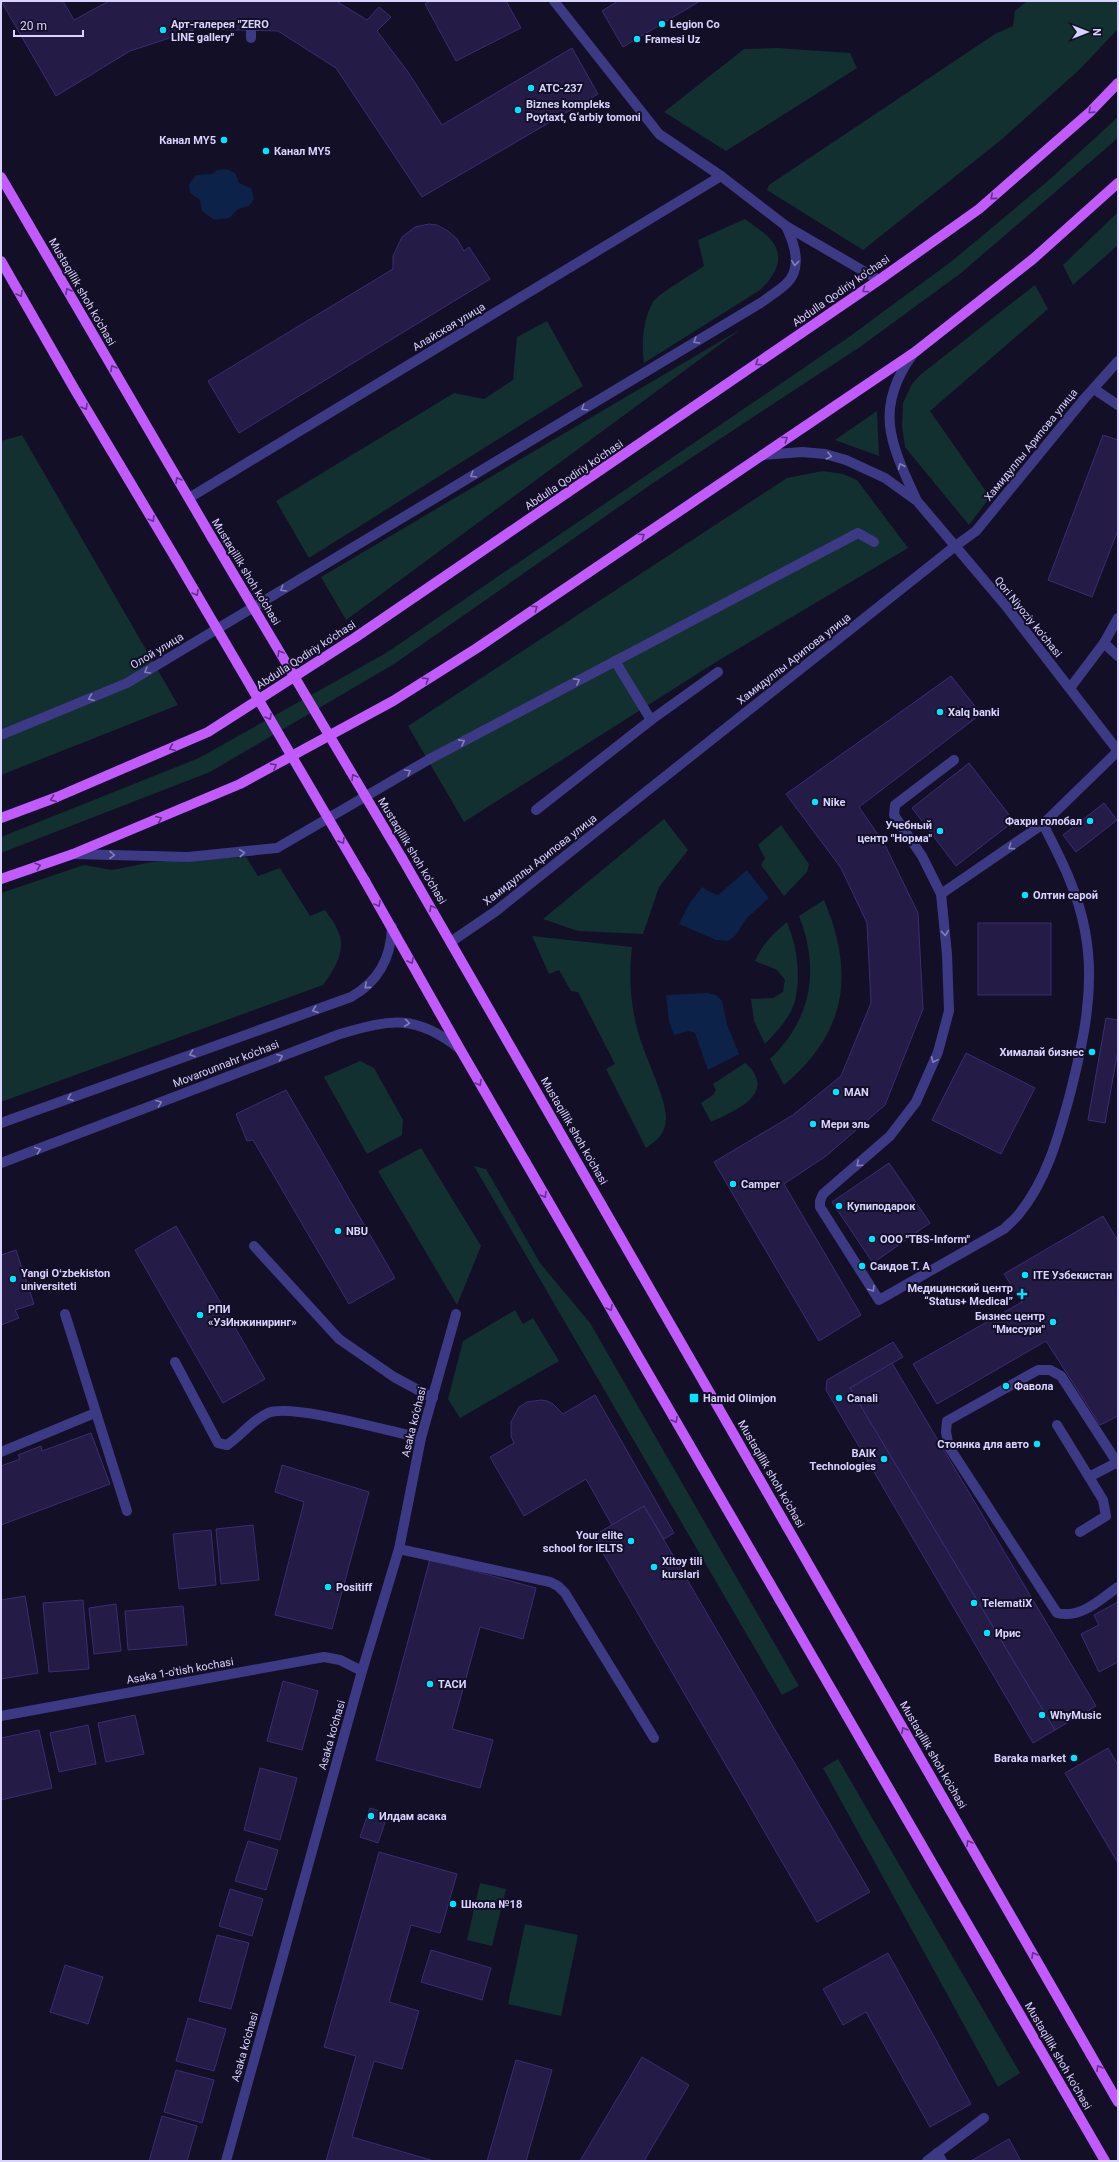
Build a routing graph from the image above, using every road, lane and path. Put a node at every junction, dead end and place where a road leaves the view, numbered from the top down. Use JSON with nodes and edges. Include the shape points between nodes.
{"nodes":[{"id":1,"x":554,"y":1,"type":"edge"},
{"id":2,"x":1118,"y":83,"type":"edge"},
{"id":3,"x":722,"y":176,"type":"junction"},
{"id":4,"x":1,"y":177,"type":"edge"},
{"id":5,"x":1118,"y":183,"type":"edge"},
{"id":6,"x":786,"y":226,"type":"junction"},
{"id":7,"x":1,"y":261,"type":"edge"},
{"id":8,"x":879,"y":280,"type":"junction"},
{"id":9,"x":915,"y":352,"type":"junction"},
{"id":10,"x":1118,"y":361,"type":"edge"},
{"id":11,"x":1094,"y":389,"type":"junction"},
{"id":12,"x":1118,"y":406,"type":"edge"},
{"id":13,"x":762,"y":455,"type":"junction"},
{"id":14,"x":189,"y":498,"type":"junction"},
{"id":15,"x":917,"y":501,"type":"junction"},
{"id":16,"x":874,"y":542,"type":"dead end"},
{"id":17,"x":954,"y":547,"type":"junction"},
{"id":18,"x":1118,"y":618,"type":"edge"},
{"id":19,"x":1104,"y":643,"type":"junction"},
{"id":20,"x":1118,"y":656,"type":"edge"},
{"id":21,"x":615,"y":660,"type":"junction"},
{"id":22,"x":718,"y":672,"type":"dead end"},
{"id":23,"x":1070,"y":688,"type":"junction"},
{"id":24,"x":650,"y":720,"type":"junction"},
{"id":25,"x":1,"y":735,"type":"edge"},
{"id":26,"x":1118,"y":751,"type":"edge"},
{"id":27,"x":954,"y":760,"type":"dead end"},
{"id":28,"x":536,"y":810,"type":"dead end"},
{"id":29,"x":1,"y":818,"type":"edge"},
{"id":30,"x":1043,"y":824,"type":"junction"},
{"id":31,"x":73,"y":854,"type":"junction"},
{"id":32,"x":1,"y":879,"type":"edge"},
{"id":33,"x":941,"y":894,"type":"junction"},
{"id":34,"x":392,"y":926,"type":"junction"},
{"id":35,"x":452,"y":941,"type":"junction"},
{"id":36,"x":460,"y":1049,"type":"junction"},
{"id":37,"x":1,"y":1123,"type":"edge"},
{"id":38,"x":1,"y":1163,"type":"edge"},
{"id":39,"x":254,"y":1246,"type":"dead end"},
{"id":40,"x":65,"y":1314,"type":"dead end"},
{"id":41,"x":456,"y":1314,"type":"dead end"},
{"id":42,"x":176,"y":1362,"type":"dead end"},
{"id":43,"x":433,"y":1398,"type":"junction"},
{"id":44,"x":95,"y":1413,"type":"junction"},
{"id":45,"x":1057,"y":1425,"type":"dead end"},
{"id":46,"x":422,"y":1438,"type":"junction"},
{"id":47,"x":1,"y":1452,"type":"edge"},
{"id":48,"x":1118,"y":1463,"type":"edge"},
{"id":49,"x":1089,"y":1477,"type":"junction"},
{"id":50,"x":127,"y":1511,"type":"dead end"},
{"id":51,"x":1080,"y":1532,"type":"dead end"},
{"id":52,"x":399,"y":1549,"type":"junction"},
{"id":53,"x":1118,"y":1587,"type":"edge"},
{"id":54,"x":362,"y":1671,"type":"junction"},
{"id":55,"x":1,"y":1716,"type":"edge"},
{"id":56,"x":654,"y":1738,"type":"dead end"},
{"id":57,"x":1118,"y":2102,"type":"edge"},
{"id":58,"x":984,"y":2118,"type":"dead end"},
{"id":59,"x":940,"y":2157,"type":"edge"},
{"id":60,"x":226,"y":2161,"type":"edge"},
{"id":61,"x":927,"y":2161,"type":"edge"},
{"id":62,"x":1105,"y":2161,"type":"edge"}],
"edges":[{"from":1,"to":3,"type":"street","via":[[659,134]]},
{"from":2,"to":8,"type":"main road","name":"Abdulla Qodiriy ko'chasi","one_way":true,"via":[[1090,112],[979,209]]},
{"from":3,"to":6,"type":"street"},
{"from":3,"to":14,"type":"street","name":"Алайская улица"},
{"from":14,"to":4,"type":"main road","name":"Mustaqillik shoh ko'chasi","one_way":true},
{"from":5,"to":9,"type":"main road","via":[[1033,259]]},
{"from":6,"to":8,"type":"street"},
{"from":6,"to":25,"type":"street","name":"Олой улица","one_way":true,"via":[[794,242],[795,270],[788,282],[762,302],[127,683]]},
{"from":7,"to":34,"type":"main road","name":"Mustaqillik shoh ko'chasi","one_way":true,"bridge":true},
{"from":8,"to":29,"type":"main road","name":"Abdulla Qodiriy ko'chasi","one_way":true,"via":[[442,581],[208,732],[58,797]]},
{"from":13,"to":9,"type":"main road","one_way":true},
{"from":15,"to":9,"type":"street","name":"Qori Niyoziy ko'chasi","one_way":true,"via":[[899,462],[889,421],[892,391],[900,372]]},
{"from":10,"to":11,"type":"street","name":"Хамидуллы Арипова улица"},
{"from":11,"to":12,"type":"street"},
{"from":11,"to":17,"type":"street","name":"Хамидуллы Арипова улица","via":[[976,532]]},
{"from":13,"to":15,"type":"street","name":"Qori Niyoziy ko'chasi","one_way":true,"via":[[802,452],[825,454],[846,460],[885,478]]},
{"from":31,"to":13,"type":"main road","one_way":true,"via":[[240,784],[393,701]]},
{"from":35,"to":14,"type":"main road","name":"Mustaqillik shoh ko'chasi","one_way":true,"bridge":true},
{"from":15,"to":17,"type":"street","name":"Qori Niyoziy ko'chasi"},
{"from":16,"to":21,"type":"street","via":[[858,533]]},
{"from":17,"to":23,"type":"street","name":"Qori Niyoziy ko'chasi","via":[[1006,606]]},
{"from":17,"to":35,"type":"street","name":"Хамидуллы Арипова улица","via":[[496,911]]},
{"from":18,"to":19,"type":"street"},
{"from":19,"to":20,"type":"street"},
{"from":19,"to":23,"type":"street"},
{"from":21,"to":24,"type":"street"},
{"from":31,"to":21,"type":"street","one_way":true,"via":[[188,857],[277,848],[428,760]]},
{"from":22,"to":24,"type":"street"},
{"from":23,"to":26,"type":"street","name":"Qori Niyoziy ko'chasi"},
{"from":24,"to":28,"type":"street"},
{"from":26,"to":30,"type":"street"},
{"from":27,"to":33,"type":"street","via":[[895,805],[894,809],[894,816],[922,856]]},
{"from":30,"to":33,"type":"street","one_way":true},
{"from":33,"to":30,"type":"street","one_way":true,"via":[[949,1011],[938,1052],[916,1102],[890,1136],[823,1194],[820,1201],[820,1207],[879,1300],[1004,1229],[1019,1214],[1035,1190],[1056,1142],[1084,1038],[1089,991],[1088,960],[1086,932],[1079,904],[1065,865]]},
{"from":32,"to":31,"type":"main road","one_way":true},
{"from":34,"to":36,"type":"main road","name":"Mustaqillik shoh ko'chasi","one_way":true},
{"from":34,"to":37,"type":"street","name":"Movarounnahr ko'chasi","one_way":true,"via":[[390,948],[381,970],[370,984],[351,997]]},
{"from":57,"to":35,"type":"main road","name":"Mustaqillik shoh ko'chasi","one_way":true},
{"from":38,"to":36,"type":"street","name":"Movarounnahr ko'chasi","one_way":true,"via":[[340,1034],[379,1022],[404,1022],[429,1029],[441,1034]]},
{"from":36,"to":62,"type":"main road","name":"Mustaqillik shoh ko'chasi","one_way":true},
{"from":39,"to":43,"type":"street","via":[[339,1339],[394,1377]]},
{"from":40,"to":44,"type":"street"},
{"from":41,"to":43,"type":"street","name":"Asaka ko'chasi"},
{"from":42,"to":46,"type":"street","via":[[218,1442],[227,1445],[269,1412],[299,1411]]},
{"from":43,"to":46,"type":"street","name":"Asaka ko'chasi"},
{"from":44,"to":47,"type":"street"},
{"from":44,"to":50,"type":"street"},
{"from":45,"to":49,"type":"street"},
{"from":46,"to":52,"type":"street","name":"Asaka ko'chasi"},
{"from":48,"to":49,"type":"street"},
{"from":48,"to":53,"type":"street","via":[[1061,1376],[1050,1370],[1038,1370],[947,1421],[949,1447],[1057,1613],[1068,1616],[1080,1613]]},
{"from":49,"to":51,"type":"street","via":[[1103,1500],[1106,1516]]},
{"from":52,"to":54,"type":"street","name":"Asaka ko'chasi"},
{"from":52,"to":56,"type":"street","via":[[550,1582],[558,1586]]},
{"from":54,"to":55,"type":"street","name":"Asaka 1-o'tish kochasi","via":[[340,1660],[324,1657]]},
{"from":54,"to":60,"type":"street","name":"Asaka ko'chasi"},
{"from":58,"to":59,"type":"street"},
{"from":59,"to":61,"type":"street"}]}
